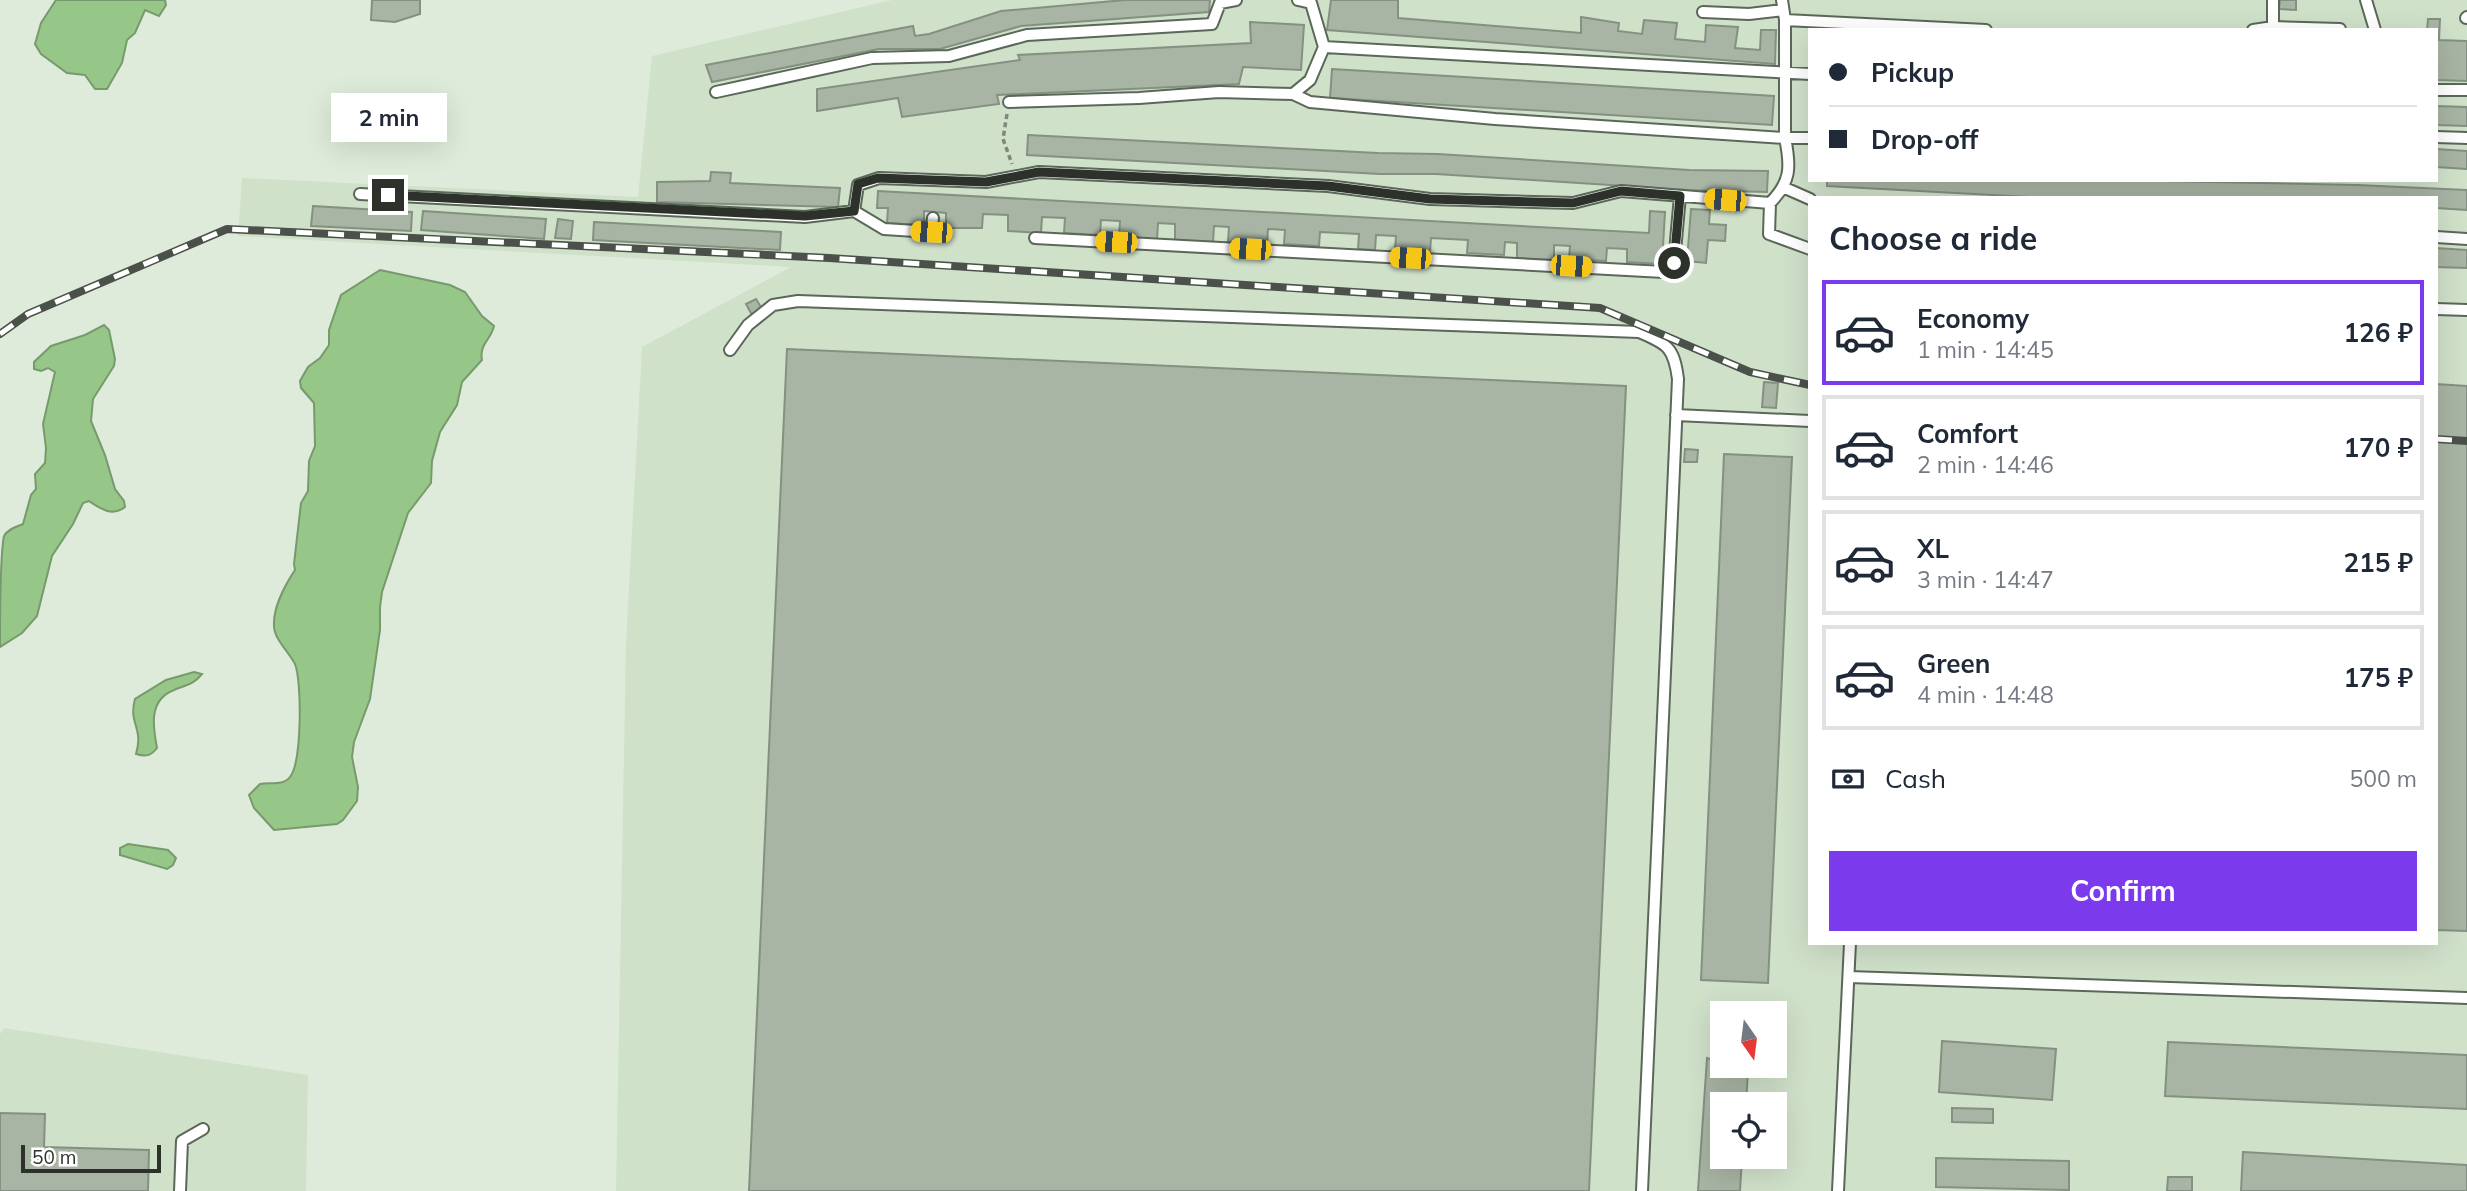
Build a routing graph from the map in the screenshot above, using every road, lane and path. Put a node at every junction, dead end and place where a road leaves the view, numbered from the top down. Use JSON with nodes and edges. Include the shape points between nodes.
{"nodes":[{"id":1,"x":1298,"y":0,"type":"edge"},
{"id":2,"x":2273,"y":0,"type":"edge"},
{"id":3,"x":2365,"y":0,"type":"edge"},
{"id":4,"x":1230,"y":1,"type":"edge"},
{"id":5,"x":1783,"y":10,"type":"edge"},
{"id":6,"x":1703,"y":12,"type":"dead end"},
{"id":7,"x":1966,"y":28,"type":"edge"},
{"id":8,"x":2273,"y":28,"type":"edge"},
{"id":9,"x":2374,"y":28,"type":"edge"},
{"id":10,"x":1324,"y":47,"type":"junction"},
{"id":11,"x":1786,"y":73,"type":"junction"},
{"id":12,"x":1808,"y":74,"type":"edge"},
{"id":13,"x":2438,"y":89,"type":"edge"},
{"id":14,"x":2467,"y":90,"type":"edge"},
{"id":15,"x":716,"y":92,"type":"dead end"},
{"id":16,"x":1293,"y":94,"type":"junction"},
{"id":17,"x":1009,"y":102,"type":"joint"},
{"id":18,"x":2438,"y":136,"type":"edge"},
{"id":19,"x":1785,"y":138,"type":"junction"},
{"id":20,"x":1808,"y":138,"type":"edge"},
{"id":21,"x":2467,"y":138,"type":"edge"},
{"id":22,"x":1016,"y":176,"type":"junction"},
{"id":23,"x":1785,"y":188,"type":"junction"},
{"id":24,"x":360,"y":194,"type":"dead end"},
{"id":25,"x":1680,"y":196,"type":"junction"},
{"id":26,"x":1808,"y":198,"type":"edge"},
{"id":27,"x":1770,"y":203,"type":"junction"},
{"id":28,"x":854,"y":211,"type":"junction"},
{"id":29,"x":933,"y":218,"type":"dead end"},
{"id":30,"x":2438,"y":237,"type":"edge"},
{"id":31,"x":1035,"y":238,"type":"dead end"},
{"id":32,"x":2467,"y":239,"type":"edge"},
{"id":33,"x":1808,"y":249,"type":"edge"},
{"id":34,"x":2438,"y":309,"type":"edge"},
{"id":35,"x":2467,"y":310,"type":"edge"},
{"id":36,"x":730,"y":350,"type":"dead end"},
{"id":37,"x":1676,"y":415,"type":"junction"},
{"id":38,"x":1808,"y":421,"type":"edge"},
{"id":39,"x":1850,"y":945,"type":"edge"},
{"id":40,"x":1849,"y":976,"type":"junction"},
{"id":41,"x":2467,"y":998,"type":"edge"},
{"id":42,"x":203,"y":1129,"type":"dead end"},
{"id":43,"x":180,"y":1191,"type":"edge"},
{"id":44,"x":1642,"y":1191,"type":"edge"},
{"id":45,"x":1838,"y":1191,"type":"edge"}],
"edges":[{"from":1,"to":10,"type":"lane","via":[[1311,3]]},
{"from":2,"to":8,"type":"lane"},
{"from":3,"to":9,"type":"lane"},
{"from":4,"to":15,"type":"lane","via":[[1220,3],[1212,24],[1027,34],[949,56],[872,58]]},
{"from":5,"to":6,"type":"lane","via":[[1749,15]]},
{"from":5,"to":7,"type":"lane"},
{"from":5,"to":11,"type":"lane"},
{"from":10,"to":11,"type":"lane"},
{"from":10,"to":16,"type":"lane","via":[[1310,80]]},
{"from":11,"to":12,"type":"lane"},
{"from":11,"to":19,"type":"lane"},
{"from":13,"to":14,"type":"lane"},
{"from":16,"to":17,"type":"lane","via":[[1219,92]]},
{"from":16,"to":19,"type":"lane","via":[[1310,102]]},
{"from":17,"to":22,"type":"path","via":[[1003,139]]},
{"from":18,"to":21,"type":"lane"},
{"from":19,"to":20,"type":"lane"},
{"from":19,"to":23,"type":"lane","via":[[1789,156]]},
{"from":22,"to":25,"type":"lane","via":[[1039,172],[1547,203],[1573,203],[1621,191]]},
{"from":22,"to":28,"type":"lane","via":[[986,182],[878,178],[858,184]]},
{"from":23,"to":26,"type":"lane"},
{"from":23,"to":27,"type":"lane"},
{"from":24,"to":28,"type":"lane","via":[[805,216]]},
{"from":25,"to":27,"type":"lane"},
{"from":25,"to":31,"type":"lane","via":[[1674,263],[1664,271]]},
{"from":27,"to":33,"type":"lane","via":[[1769,234]]},
{"from":28,"to":29,"type":"lane","via":[[884,229],[931,232]]},
{"from":30,"to":32,"type":"lane"},
{"from":34,"to":35,"type":"lane"},
{"from":36,"to":37,"type":"lane","via":[[748,325],[773,305],[798,301],[1639,332],[1662,341],[1675,357]]},
{"from":37,"to":38,"type":"lane"},
{"from":37,"to":44,"type":"lane"},
{"from":39,"to":40,"type":"lane"},
{"from":40,"to":41,"type":"lane"},
{"from":40,"to":45,"type":"lane"},
{"from":42,"to":43,"type":"lane","via":[[183,1141]]}]}
